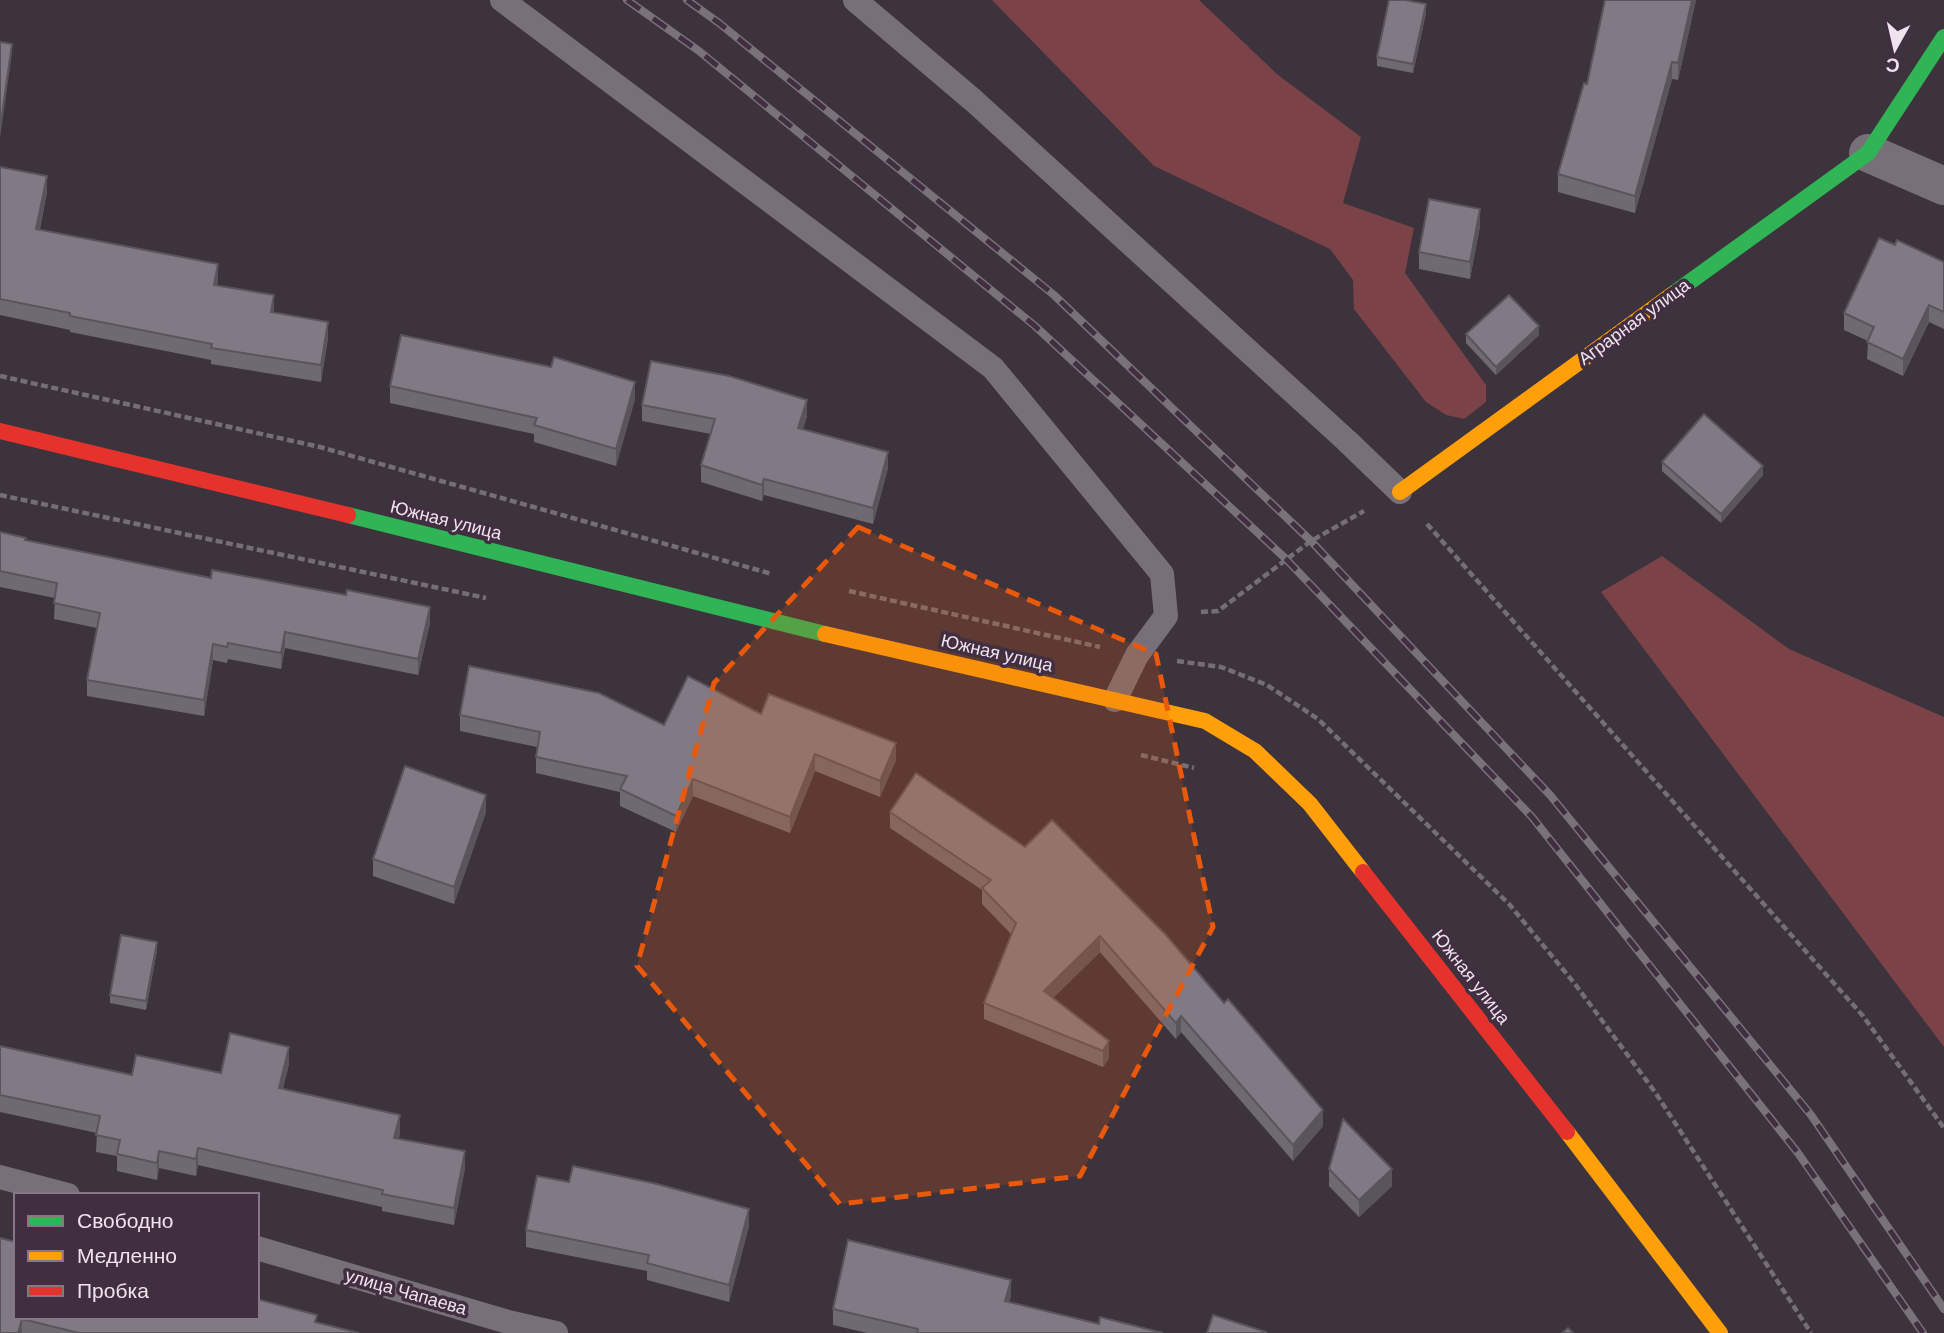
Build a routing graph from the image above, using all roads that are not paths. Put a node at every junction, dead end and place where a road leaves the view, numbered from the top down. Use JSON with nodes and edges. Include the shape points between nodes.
{"nodes":[{"id":1,"x":502,"y":0,"type":"edge"},
{"id":2,"x":855,"y":0,"type":"edge"},
{"id":3,"x":1944,"y":37,"type":"edge"},
{"id":4,"x":1868,"y":153,"type":"junction"},
{"id":5,"x":1944,"y":186,"type":"edge"},
{"id":6,"x":0,"y":431,"type":"edge"},
{"id":7,"x":1399,"y":492,"type":"joint"},
{"id":8,"x":1115,"y":700,"type":"junction"},
{"id":9,"x":0,"y":1177,"type":"edge"},
{"id":10,"x":60,"y":1193,"type":"edge"},
{"id":11,"x":259,"y":1249,"type":"edge"},
{"id":12,"x":556,"y":1333,"type":"edge"},
{"id":13,"x":1720,"y":1333,"type":"edge"}],
"edges":[{"from":1,"to":8,"type":"lane","via":[[993,368],[1162,574],[1166,616],[1137,655]]},
{"from":2,"to":7,"type":"lane","via":[[974,101]]},
{"from":3,"to":4,"type":"street","name":"Аграрная улица"},
{"from":4,"to":5,"type":"street"},
{"from":4,"to":7,"type":"street","name":"Аграрная улица"},
{"from":6,"to":8,"type":"street","name":"Южная улица","via":[[751,617]]},
{"from":8,"to":13,"type":"street","name":"Южная улица","via":[[1205,721],[1255,751],[1310,804]]},
{"from":9,"to":10,"type":"lane"},
{"from":11,"to":12,"type":"lane","name":"улица Чапаева"}]}
